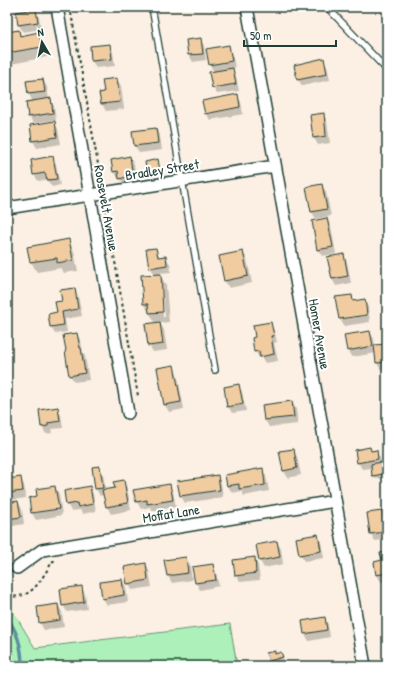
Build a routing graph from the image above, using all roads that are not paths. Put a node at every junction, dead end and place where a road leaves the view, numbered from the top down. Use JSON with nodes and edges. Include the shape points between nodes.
{"nodes":[{"id":1,"x":57,"y":7,"type":"edge"},
{"id":2,"x":152,"y":7,"type":"edge"},
{"id":3,"x":247,"y":7,"type":"edge"},
{"id":4,"x":327,"y":7,"type":"edge"},
{"id":5,"x":387,"y":70,"type":"edge"},
{"id":6,"x":275,"y":166,"type":"junction"},
{"id":7,"x":182,"y":181,"type":"junction"},
{"id":8,"x":90,"y":195,"type":"junction"},
{"id":9,"x":7,"y":208,"type":"edge"},
{"id":10,"x":215,"y":370,"type":"dead end"},
{"id":11,"x":128,"y":413,"type":"dead end"},
{"id":12,"x":335,"y":501,"type":"junction"},
{"id":13,"x":17,"y":568,"type":"dead end"},
{"id":14,"x":365,"y":666,"type":"edge"}],
"edges":[{"from":1,"to":8,"type":"street","name":"Roosevelt Avenue"},
{"from":2,"to":7,"type":"lane"},
{"from":3,"to":6,"type":"street","name":"Homer Avenue"},
{"from":4,"to":5,"type":"lane"},
{"from":6,"to":7,"type":"street","name":"Bradley Street"},
{"from":6,"to":12,"type":"street","name":"Homer Avenue"},
{"from":7,"to":8,"type":"street","name":"Bradley Street"},
{"from":7,"to":10,"type":"lane"},
{"from":8,"to":9,"type":"street","name":"Bradley Street"},
{"from":8,"to":11,"type":"street","name":"Roosevelt Avenue"},
{"from":12,"to":13,"type":"street","name":"Moffat Lane","via":[[42,550]]},
{"from":12,"to":14,"type":"street","name":"Homer Avenue"}]}
